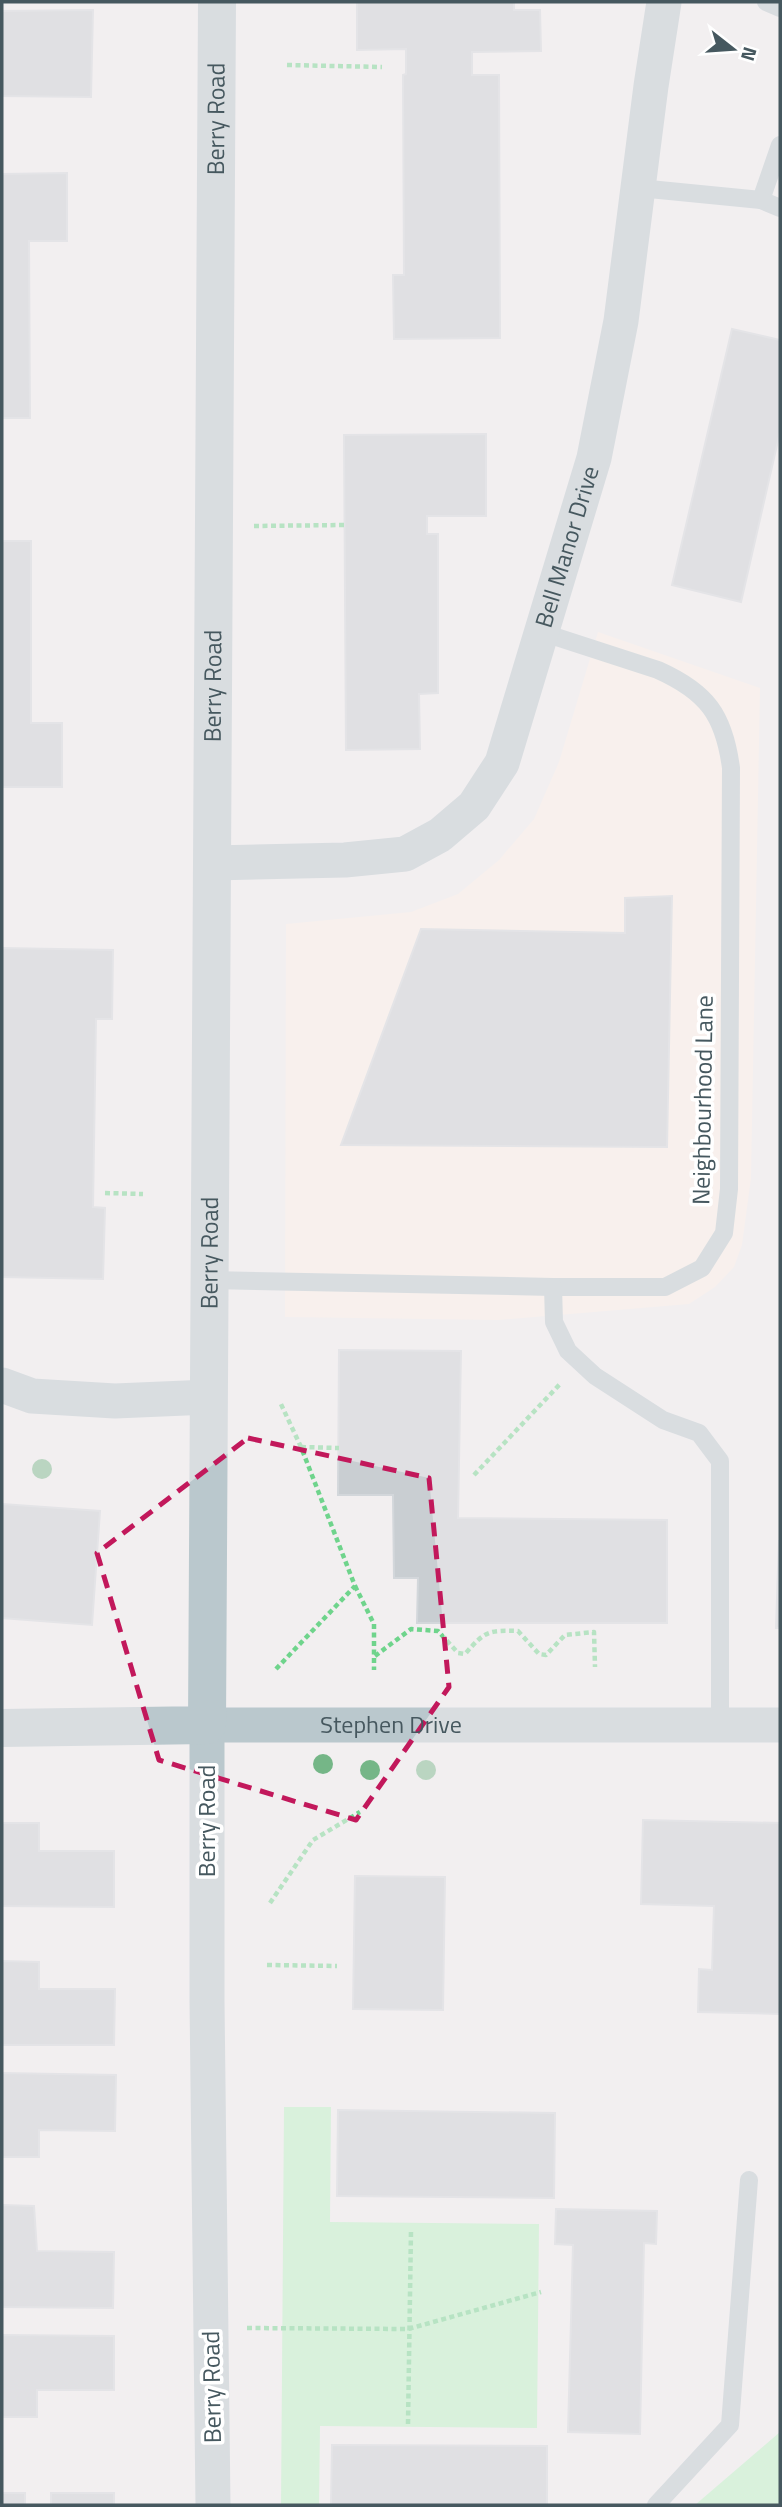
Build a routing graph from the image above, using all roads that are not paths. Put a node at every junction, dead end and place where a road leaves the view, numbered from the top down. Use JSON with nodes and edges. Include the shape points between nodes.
{"nodes":[{"id":1,"x":217,"y":2,"type":"edge"},
{"id":2,"x":664,"y":2,"type":"edge"},
{"id":3,"x":766,"y":2,"type":"edge"},
{"id":4,"x":780,"y":8,"type":"edge"},
{"id":5,"x":780,"y":145,"type":"edge"},
{"id":6,"x":639,"y":188,"type":"junction"},
{"id":7,"x":761,"y":200,"type":"junction"},
{"id":8,"x":780,"y":208,"type":"edge"},
{"id":9,"x":541,"y":632,"type":"junction"},
{"id":10,"x":212,"y":863,"type":"junction"},
{"id":11,"x":210,"y":1280,"type":"junction"},
{"id":12,"x":553,"y":1287,"type":"junction"},
{"id":13,"x":2,"y":1385,"type":"edge"},
{"id":14,"x":209,"y":1397,"type":"junction"},
{"id":15,"x":720,"y":1725,"type":"junction"},
{"id":16,"x":780,"y":1725,"type":"edge"},
{"id":17,"x":207,"y":1726,"type":"junction"},
{"id":18,"x":2,"y":1728,"type":"edge"},
{"id":19,"x":749,"y":2180,"type":"dead end"},
{"id":20,"x":213,"y":2505,"type":"edge"},
{"id":21,"x":656,"y":2505,"type":"edge"}],
"edges":[{"from":1,"to":10,"type":"street","name":"Berry Road"},
{"from":2,"to":6,"type":"street","name":"Bell Manor Drive"},
{"from":3,"to":4,"type":"lane"},
{"from":5,"to":7,"type":"lane"},
{"from":6,"to":7,"type":"lane"},
{"from":6,"to":9,"type":"street","name":"Bell Manor Drive","via":[[621,321],[594,457]]},
{"from":7,"to":8,"type":"lane"},
{"from":9,"to":10,"type":"street","name":"Bell Manor Drive","via":[[502,763],[474,806],[440,835],[405,853],[345,860]]},
{"from":9,"to":12,"type":"lane","name":"Neighbourhood Lane","via":[[659,670],[702,696],[718,716],[731,768],[729,1189],[724,1233],[702,1268],[666,1287]]},
{"from":10,"to":11,"type":"street","name":"Berry Road"},
{"from":11,"to":12,"type":"lane","name":"Neighbourhood Lane"},
{"from":11,"to":14,"type":"street","name":"Berry Road"},
{"from":12,"to":15,"type":"lane","via":[[554,1322],[568,1351],[595,1376],[663,1420],[699,1433],[720,1461]]},
{"from":13,"to":14,"type":"street","via":[[32,1396],[115,1401]]},
{"from":14,"to":17,"type":"street","name":"Berry Road"},
{"from":15,"to":16,"type":"street","name":"Stephen Drive"},
{"from":15,"to":17,"type":"street","name":"Stephen Drive"},
{"from":17,"to":18,"type":"street","name":"Stephen Drive"},
{"from":17,"to":20,"type":"street","name":"Berry Road"},
{"from":19,"to":21,"type":"lane","via":[[730,2425]]}]}
